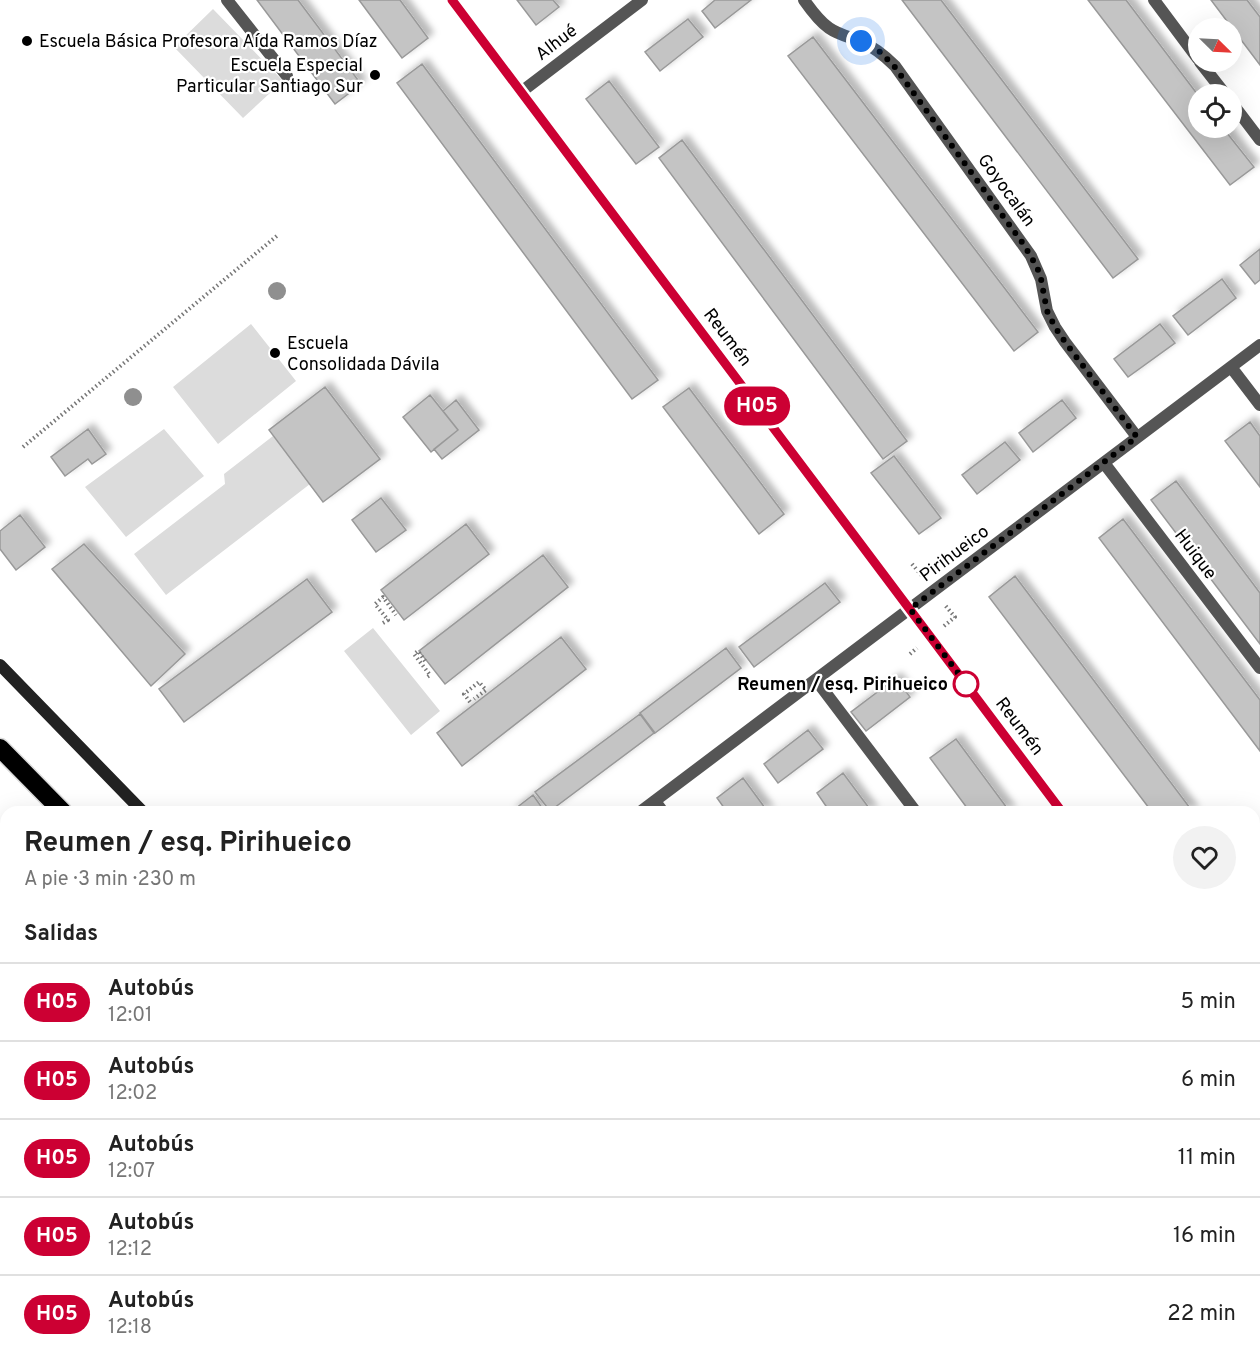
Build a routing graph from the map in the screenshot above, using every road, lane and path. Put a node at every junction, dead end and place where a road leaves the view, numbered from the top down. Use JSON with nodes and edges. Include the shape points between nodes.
{"nodes":[{"id":1,"x":227,"y":0,"type":"edge"},
{"id":2,"x":452,"y":0,"type":"edge"},
{"id":3,"x":642,"y":0,"type":"edge"},
{"id":4,"x":804,"y":0,"type":"edge"},
{"id":5,"x":1154,"y":0,"type":"edge"},
{"id":6,"x":1188,"y":45,"type":"edge"},
{"id":7,"x":1208,"y":72,"type":"edge"},
{"id":8,"x":287,"y":76,"type":"dead end"},
{"id":9,"x":1217,"y":84,"type":"edge"},
{"id":10,"x":521,"y":92,"type":"junction"},
{"id":11,"x":1242,"y":116,"type":"edge"},
{"id":12,"x":1260,"y":140,"type":"edge"},
{"id":13,"x":278,"y":235,"type":"dead end"},
{"id":14,"x":1260,"y":345,"type":"edge"},
{"id":15,"x":1231,"y":367,"type":"junction"},
{"id":16,"x":1260,"y":405,"type":"edge"},
{"id":17,"x":1137,"y":437,"type":"junction"},
{"id":18,"x":23,"y":447,"type":"dead end"},
{"id":19,"x":1104,"y":463,"type":"junction"},
{"id":20,"x":910,"y":609,"type":"junction"},
{"id":21,"x":396,"y":615,"type":"dead end"},
{"id":22,"x":383,"y":623,"type":"dead end"},
{"id":23,"x":425,"y":660,"type":"dead end"},
{"id":24,"x":0,"y":665,"type":"edge"},
{"id":25,"x":1260,"y":668,"type":"edge"},
{"id":26,"x":427,"y":677,"type":"dead end"},
{"id":27,"x":816,"y":680,"type":"junction"},
{"id":28,"x":472,"y":701,"type":"joint"},
{"id":29,"x":0,"y":748,"type":"edge"},
{"id":30,"x":655,"y":801,"type":"junction"},
{"id":31,"x":57,"y":806,"type":"edge"},
{"id":32,"x":137,"y":806,"type":"edge"},
{"id":33,"x":648,"y":806,"type":"edge"},
{"id":34,"x":659,"y":806,"type":"edge"},
{"id":35,"x":911,"y":806,"type":"edge"},
{"id":36,"x":1058,"y":806,"type":"edge"}],
"edges":[{"from":1,"to":8,"type":"street"},
{"from":2,"to":10,"type":"street","name":"Reumén"},
{"from":3,"to":10,"type":"street","name":"Alhué"},
{"from":4,"to":17,"type":"street","name":"Goyocalán","via":[[829,28],[870,45],[894,66],[1031,256],[1055,327]]},
{"from":5,"to":6,"type":"street"},
{"from":7,"to":9,"type":"street"},
{"from":10,"to":20,"type":"street","name":"Reumén"},
{"from":11,"to":12,"type":"street"},
{"from":13,"to":18,"type":"path"},
{"from":14,"to":15,"type":"street","name":"Pirihueico"},
{"from":15,"to":16,"type":"street"},
{"from":15,"to":17,"type":"street","name":"Pirihueico"},
{"from":17,"to":19,"type":"street","name":"Pirihueico"},
{"from":19,"to":20,"type":"street","name":"Pirihueico"},
{"from":19,"to":25,"type":"street","name":"Huique"},
{"from":20,"to":27,"type":"street","name":"Pirihueico"},
{"from":20,"to":36,"type":"street","name":"Reumén"},
{"from":21,"to":22,"type":"path","via":[[383,597],[375,604],[388,620]]},
{"from":23,"to":26,"type":"path","via":[[418,651],[414,654],[430,675]]},
{"from":24,"to":32,"type":"main road"},
{"from":27,"to":30,"type":"street","name":"Pirihueico"},
{"from":27,"to":35,"type":"street"},
{"from":28,"to":28,"type":"path","via":[[486,690],[479,682],[464,693]]},
{"from":29,"to":31,"type":"highway"},
{"from":30,"to":33,"type":"street","name":"Pirihueico"},
{"from":30,"to":34,"type":"street"}]}
